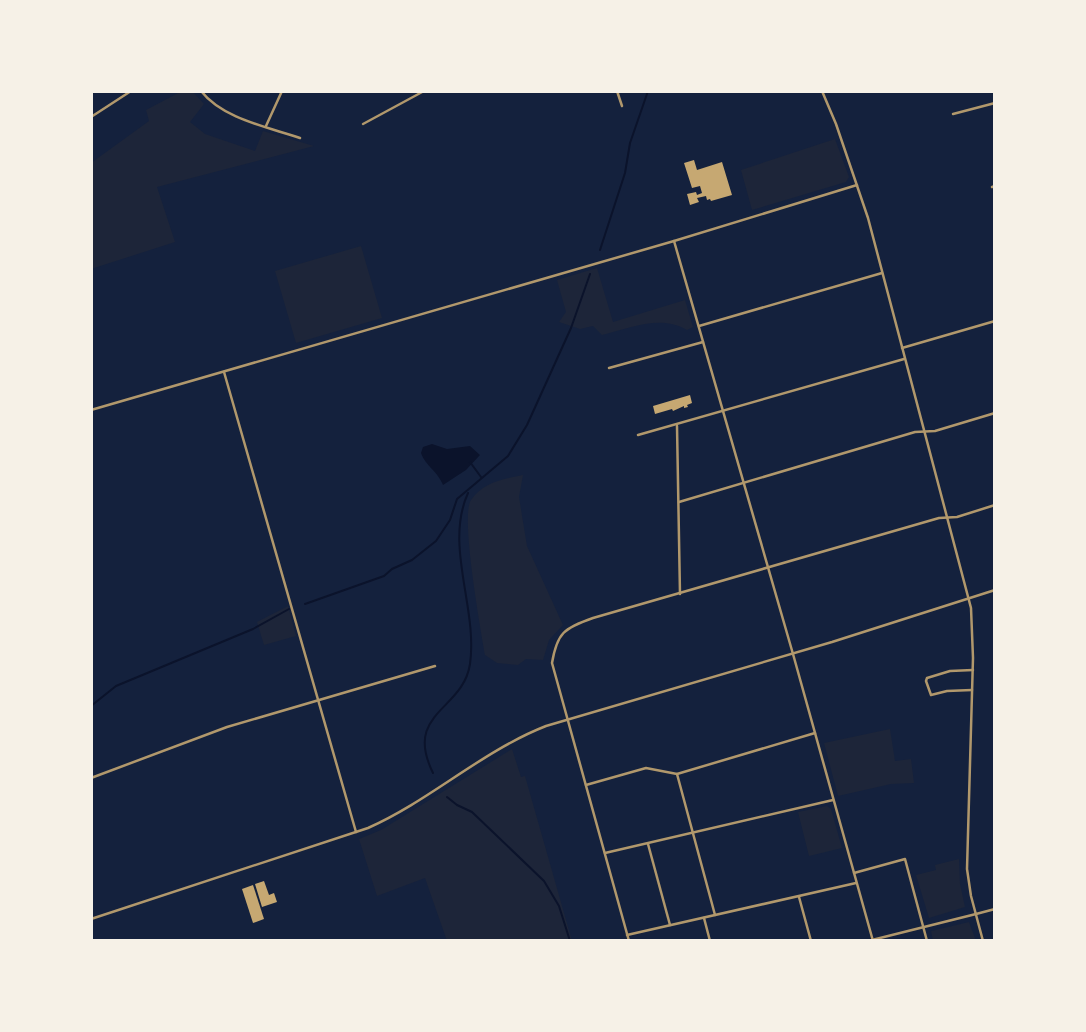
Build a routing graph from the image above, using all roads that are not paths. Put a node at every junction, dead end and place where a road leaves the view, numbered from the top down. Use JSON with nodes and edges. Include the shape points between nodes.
{"nodes":[{"id":1,"x":131,"y":91,"type":"edge"},
{"id":2,"x":201,"y":91,"type":"edge"},
{"id":3,"x":282,"y":91,"type":"edge"},
{"id":4,"x":424,"y":91,"type":"edge"},
{"id":5,"x":617,"y":91,"type":"edge"},
{"id":6,"x":822,"y":91,"type":"edge"},
{"id":7,"x":995,"y":103,"type":"edge"},
{"id":8,"x":622,"y":106,"type":"dead end"},
{"id":9,"x":953,"y":114,"type":"dead end"},
{"id":10,"x":91,"y":117,"type":"edge"},
{"id":11,"x":363,"y":124,"type":"dead end"},
{"id":12,"x":267,"y":126,"type":"junction"},
{"id":13,"x":300,"y":138,"type":"dead end"},
{"id":14,"x":858,"y":185,"type":"junction"},
{"id":15,"x":674,"y":241,"type":"junction"},
{"id":16,"x":882,"y":273,"type":"junction"},
{"id":17,"x":995,"y":321,"type":"edge"},
{"id":18,"x":699,"y":326,"type":"junction"},
{"id":19,"x":703,"y":342,"type":"junction"},
{"id":20,"x":902,"y":348,"type":"junction"},
{"id":21,"x":905,"y":358,"type":"junction"},
{"id":22,"x":609,"y":368,"type":"dead end"},
{"id":23,"x":224,"y":372,"type":"junction"},
{"id":24,"x":91,"y":410,"type":"edge"},
{"id":25,"x":723,"y":412,"type":"junction"},
{"id":26,"x":995,"y":413,"type":"edge"},
{"id":27,"x":677,"y":425,"type":"junction"},
{"id":28,"x":924,"y":431,"type":"junction"},
{"id":29,"x":638,"y":435,"type":"dead end"},
{"id":30,"x":743,"y":483,"type":"junction"},
{"id":31,"x":679,"y":502,"type":"junction"},
{"id":32,"x":995,"y":505,"type":"edge"},
{"id":33,"x":947,"y":517,"type":"junction"},
{"id":34,"x":768,"y":568,"type":"junction"},
{"id":35,"x":995,"y":590,"type":"edge"},
{"id":36,"x":680,"y":594,"type":"junction"},
{"id":37,"x":968,"y":598,"type":"junction"},
{"id":38,"x":793,"y":654,"type":"junction"},
{"id":39,"x":435,"y":666,"type":"dead end"},
{"id":40,"x":973,"y":670,"type":"junction"},
{"id":41,"x":972,"y":690,"type":"junction"},
{"id":42,"x":318,"y":699,"type":"junction"},
{"id":43,"x":569,"y":720,"type":"junction"},
{"id":44,"x":815,"y":733,"type":"junction"},
{"id":45,"x":677,"y":774,"type":"junction"},
{"id":46,"x":91,"y":778,"type":"edge"},
{"id":47,"x":586,"y":785,"type":"junction"},
{"id":48,"x":833,"y":800,"type":"junction"},
{"id":49,"x":356,"y":832,"type":"junction"},
{"id":50,"x":692,"y":832,"type":"junction"},
{"id":51,"x":648,"y":842,"type":"junction"},
{"id":52,"x":605,"y":853,"type":"junction"},
{"id":53,"x":854,"y":873,"type":"junction"},
{"id":54,"x":856,"y":883,"type":"junction"},
{"id":55,"x":799,"y":896,"type":"junction"},
{"id":56,"x":995,"y":909,"type":"edge"},
{"id":57,"x":976,"y":914,"type":"junction"},
{"id":58,"x":715,"y":915,"type":"junction"},
{"id":59,"x":704,"y":918,"type":"junction"},
{"id":60,"x":91,"y":919,"type":"edge"},
{"id":61,"x":670,"y":925,"type":"junction"},
{"id":62,"x":923,"y":926,"type":"junction"},
{"id":63,"x":627,"y":935,"type":"junction"},
{"id":64,"x":873,"y":940,"type":"edge"},
{"id":65,"x":629,"y":941,"type":"edge"},
{"id":66,"x":710,"y":941,"type":"edge"},
{"id":67,"x":811,"y":941,"type":"edge"},
{"id":68,"x":927,"y":941,"type":"edge"},
{"id":69,"x":983,"y":941,"type":"edge"}],
"edges":[{"from":1,"to":10,"type":"street"},
{"from":2,"to":12,"type":"street","via":[[216,106]]},
{"from":3,"to":12,"type":"street"},
{"from":4,"to":11,"type":"street"},
{"from":5,"to":8,"type":"street"},
{"from":6,"to":14,"type":"street"},
{"from":7,"to":9,"type":"street"},
{"from":12,"to":13,"type":"street"},
{"from":14,"to":15,"type":"street"},
{"from":14,"to":16,"type":"street"},
{"from":15,"to":18,"type":"street"},
{"from":15,"to":23,"type":"street"},
{"from":16,"to":18,"type":"street"},
{"from":16,"to":20,"type":"street"},
{"from":17,"to":20,"type":"street"},
{"from":18,"to":19,"type":"street"},
{"from":19,"to":22,"type":"street"},
{"from":19,"to":25,"type":"street"},
{"from":20,"to":21,"type":"street"},
{"from":21,"to":25,"type":"street"},
{"from":21,"to":28,"type":"street"},
{"from":23,"to":24,"type":"street"},
{"from":23,"to":42,"type":"street"},
{"from":25,"to":27,"type":"street"},
{"from":25,"to":30,"type":"street"},
{"from":26,"to":28,"type":"street"},
{"from":27,"to":29,"type":"street"},
{"from":27,"to":31,"type":"street"},
{"from":28,"to":30,"type":"street"},
{"from":28,"to":33,"type":"street"},
{"from":30,"to":31,"type":"street"},
{"from":30,"to":34,"type":"street"},
{"from":31,"to":36,"type":"street"},
{"from":32,"to":33,"type":"street"},
{"from":33,"to":34,"type":"street"},
{"from":33,"to":37,"type":"street"},
{"from":34,"to":36,"type":"street"},
{"from":34,"to":38,"type":"street"},
{"from":35,"to":37,"type":"street"},
{"from":36,"to":43,"type":"street","via":[[571,625],[556,641],[552,663]]},
{"from":37,"to":38,"type":"street"},
{"from":37,"to":40,"type":"street"},
{"from":38,"to":43,"type":"street"},
{"from":38,"to":44,"type":"street"},
{"from":39,"to":42,"type":"street"},
{"from":40,"to":41,"type":"street"},
{"from":40,"to":41,"type":"street","via":[[950,671],[926,681],[931,695]]},
{"from":41,"to":57,"type":"street","via":[[967,869]]},
{"from":42,"to":46,"type":"street"},
{"from":42,"to":49,"type":"street"},
{"from":43,"to":47,"type":"street"},
{"from":43,"to":49,"type":"street","via":[[513,741],[397,814]]},
{"from":44,"to":45,"type":"street"},
{"from":44,"to":48,"type":"street"},
{"from":45,"to":47,"type":"street","via":[[646,768]]},
{"from":45,"to":50,"type":"street"},
{"from":47,"to":52,"type":"street"},
{"from":48,"to":50,"type":"street"},
{"from":48,"to":53,"type":"street"},
{"from":49,"to":60,"type":"street"},
{"from":50,"to":51,"type":"street"},
{"from":50,"to":58,"type":"street"},
{"from":51,"to":52,"type":"street"},
{"from":51,"to":61,"type":"street"},
{"from":52,"to":63,"type":"street"},
{"from":53,"to":54,"type":"street"},
{"from":53,"to":62,"type":"street","via":[[905,859]]},
{"from":54,"to":55,"type":"street"},
{"from":54,"to":64,"type":"street"},
{"from":55,"to":58,"type":"street"},
{"from":55,"to":67,"type":"street"},
{"from":56,"to":57,"type":"street"},
{"from":57,"to":62,"type":"street"},
{"from":57,"to":69,"type":"street"},
{"from":58,"to":59,"type":"street"},
{"from":59,"to":61,"type":"street"},
{"from":59,"to":66,"type":"street"},
{"from":61,"to":63,"type":"street"},
{"from":62,"to":64,"type":"street"},
{"from":62,"to":68,"type":"street"},
{"from":63,"to":65,"type":"street"}]}
